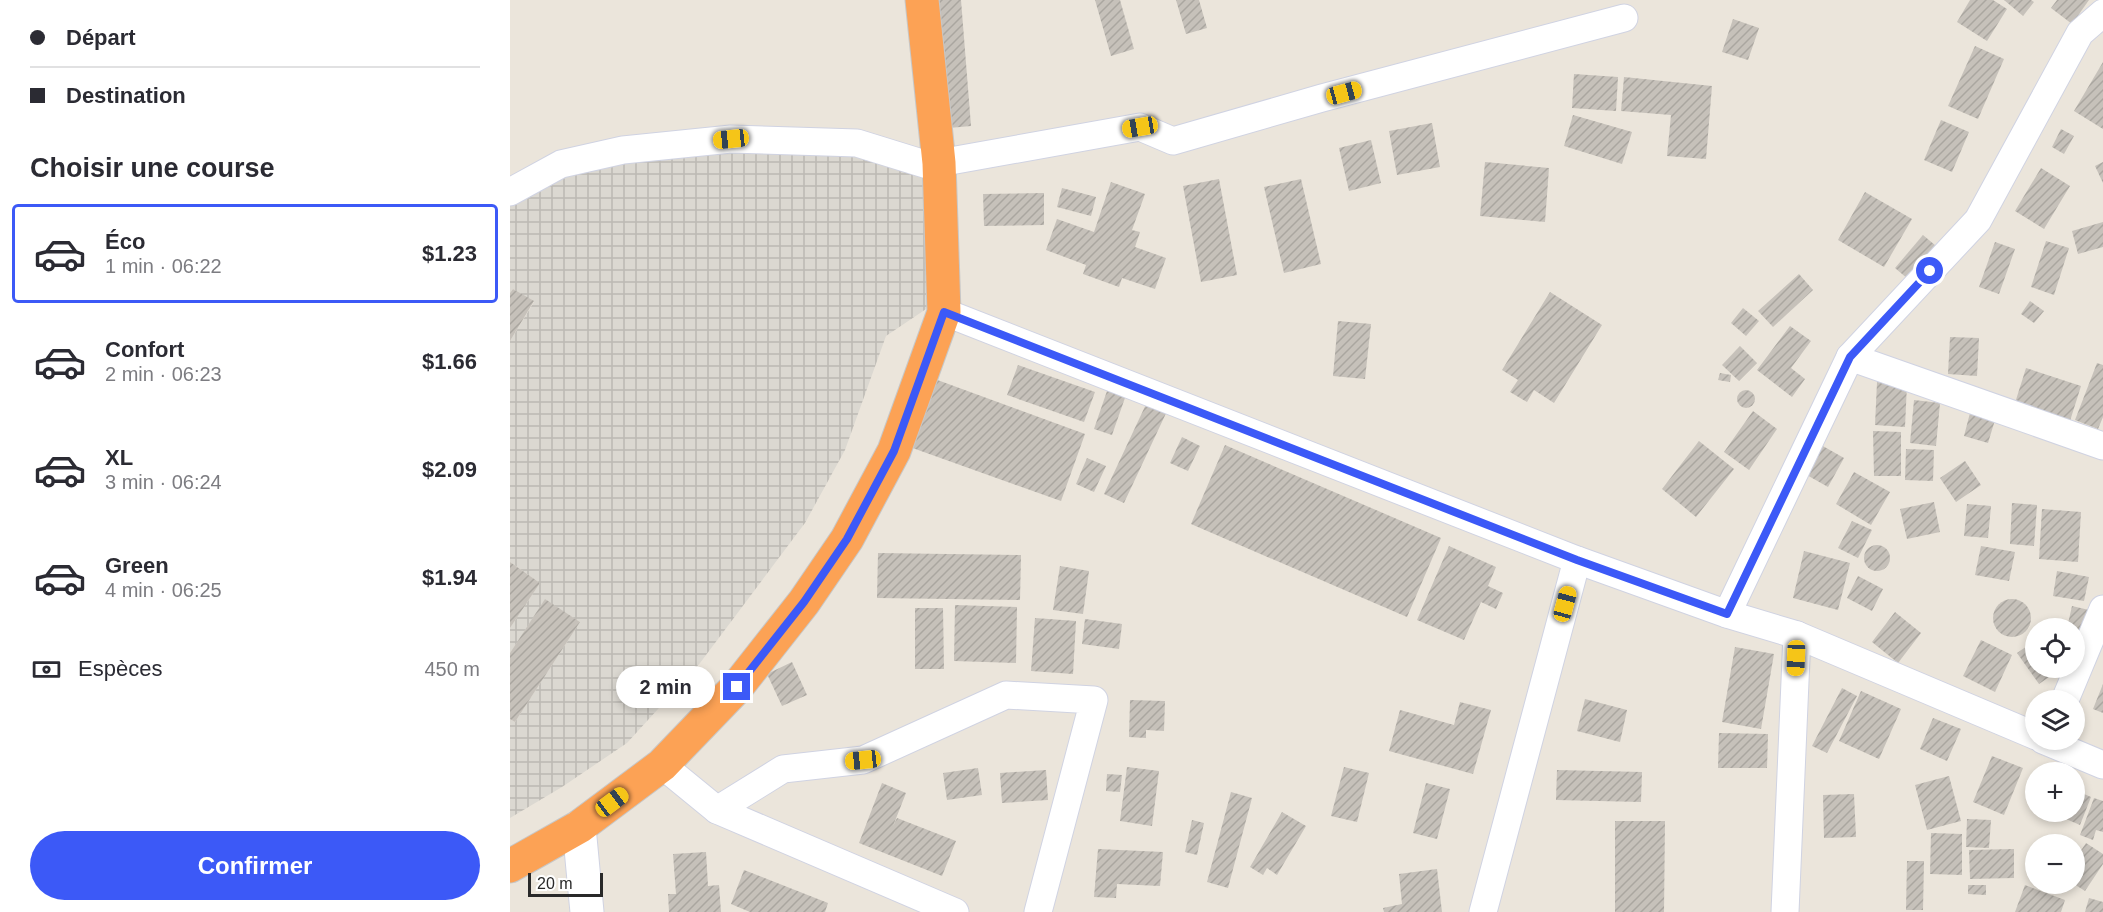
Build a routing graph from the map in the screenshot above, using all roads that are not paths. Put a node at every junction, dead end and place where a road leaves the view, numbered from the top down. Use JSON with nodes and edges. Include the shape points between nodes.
{"nodes":[{"id":1,"x":922,"y":0,"type":"edge"},
{"id":2,"x":2103,"y":13,"type":"edge"},
{"id":3,"x":1624,"y":18,"type":"dead end"},
{"id":4,"x":939,"y":163,"type":"junction"},
{"id":5,"x":510,"y":192,"type":"edge"},
{"id":6,"x":944,"y":312,"type":"junction"},
{"id":7,"x":1850,"y":357,"type":"junction"},
{"id":8,"x":2103,"y":446,"type":"edge"},
{"id":9,"x":1577,"y":560,"type":"junction"},
{"id":10,"x":2103,"y":609,"type":"edge"},
{"id":11,"x":1727,"y":614,"type":"junction"},
{"id":12,"x":1797,"y":635,"type":"junction"},
{"id":13,"x":2069,"y":690,"type":"edge"},
{"id":14,"x":2025,"y":731,"type":"edge"},
{"id":15,"x":2069,"y":750,"type":"edge"},
{"id":16,"x":662,"y":765,"type":"junction"},
{"id":17,"x":2103,"y":765,"type":"edge"},
{"id":18,"x":717,"y":810,"type":"junction"},
{"id":19,"x":579,"y":827,"type":"junction"},
{"id":20,"x":510,"y":866,"type":"edge"},
{"id":21,"x":587,"y":912,"type":"edge"},
{"id":22,"x":955,"y":912,"type":"edge"},
{"id":23,"x":1038,"y":912,"type":"edge"},
{"id":24,"x":1483,"y":912,"type":"edge"},
{"id":25,"x":1785,"y":912,"type":"edge"}],
"edges":[{"from":1,"to":4,"type":"highway"},
{"from":2,"to":7,"type":"street","via":[[2080,33],[1978,220]]},
{"from":3,"to":4,"type":"street","via":[[1173,141],[1140,127]]},
{"from":4,"to":5,"type":"street","via":[[928,165],[857,143],[731,139],[623,150],[561,164]]},
{"from":4,"to":6,"type":"highway"},
{"from":6,"to":9,"type":"street"},
{"from":6,"to":16,"type":"highway","via":[[894,451],[847,539],[804,602],[737,687]]},
{"from":7,"to":8,"type":"street"},
{"from":7,"to":11,"type":"street"},
{"from":9,"to":11,"type":"street"},
{"from":9,"to":24,"type":"street"},
{"from":10,"to":13,"type":"street"},
{"from":11,"to":12,"type":"street"},
{"from":12,"to":14,"type":"street"},
{"from":12,"to":25,"type":"street"},
{"from":15,"to":17,"type":"street"},
{"from":16,"to":18,"type":"street"},
{"from":16,"to":19,"type":"highway"},
{"from":18,"to":22,"type":"street"},
{"from":18,"to":23,"type":"street","via":[[783,769],[863,760],[1006,695],[1094,700]]},
{"from":19,"to":20,"type":"highway"},
{"from":19,"to":21,"type":"street"}]}
